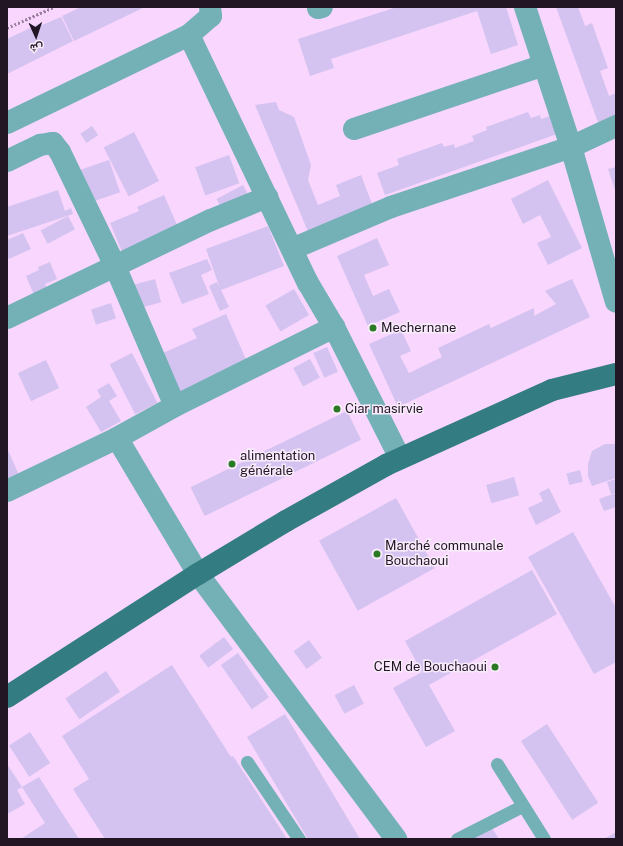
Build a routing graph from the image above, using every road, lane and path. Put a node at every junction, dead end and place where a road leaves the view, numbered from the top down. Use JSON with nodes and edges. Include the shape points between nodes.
{"nodes":[{"id":1,"x":54,"y":7,"type":"edge"},
{"id":2,"x":210,"y":7,"type":"edge"},
{"id":3,"x":525,"y":7,"type":"edge"},
{"id":4,"x":7,"y":28,"type":"edge"},
{"id":5,"x":190,"y":35,"type":"junction"},
{"id":6,"x":544,"y":65,"type":"junction"},
{"id":7,"x":7,"y":123,"type":"edge"},
{"id":8,"x":616,"y":126,"type":"edge"},
{"id":9,"x":354,"y":129,"type":"dead end"},
{"id":10,"x":571,"y":147,"type":"junction"},
{"id":11,"x":7,"y":161,"type":"edge"},
{"id":12,"x":267,"y":197,"type":"junction"},
{"id":13,"x":292,"y":248,"type":"junction"},
{"id":14,"x":114,"y":266,"type":"junction"},
{"id":15,"x":616,"y":302,"type":"edge"},
{"id":16,"x":7,"y":318,"type":"edge"},
{"id":17,"x":334,"y":327,"type":"junction"},
{"id":18,"x":616,"y":374,"type":"edge"},
{"id":19,"x":175,"y":406,"type":"junction"},
{"id":20,"x":117,"y":438,"type":"junction"},
{"id":21,"x":400,"y":458,"type":"junction"},
{"id":22,"x":7,"y":491,"type":"edge"},
{"id":23,"x":198,"y":574,"type":"junction"},
{"id":24,"x":7,"y":697,"type":"edge"},
{"id":25,"x":247,"y":762,"type":"dead end"},
{"id":26,"x":497,"y":764,"type":"dead end"},
{"id":27,"x":522,"y":806,"type":"junction"},
{"id":28,"x":299,"y":839,"type":"edge"},
{"id":29,"x":396,"y":839,"type":"edge"},
{"id":30,"x":457,"y":839,"type":"edge"},
{"id":31,"x":544,"y":839,"type":"edge"}],
"edges":[{"from":1,"to":4,"type":"path"},
{"from":2,"to":5,"type":"street","via":[[211,16]]},
{"from":3,"to":6,"type":"street"},
{"from":5,"to":7,"type":"street"},
{"from":5,"to":12,"type":"street"},
{"from":6,"to":9,"type":"street"},
{"from":6,"to":10,"type":"street"},
{"from":8,"to":10,"type":"street"},
{"from":10,"to":13,"type":"street","via":[[391,207]]},
{"from":10,"to":15,"type":"street"},
{"from":11,"to":14,"type":"street","via":[[40,145],[53,142]]},
{"from":12,"to":13,"type":"street"},
{"from":12,"to":14,"type":"street","via":[[211,220]]},
{"from":13,"to":17,"type":"street","via":[[308,283]]},
{"from":14,"to":16,"type":"street"},
{"from":14,"to":19,"type":"street"},
{"from":17,"to":19,"type":"street"},
{"from":17,"to":21,"type":"street"},
{"from":18,"to":21,"type":"main road","via":[[552,390]]},
{"from":19,"to":20,"type":"street"},
{"from":20,"to":22,"type":"street"},
{"from":20,"to":23,"type":"street"},
{"from":21,"to":23,"type":"main road","via":[[286,521]]},
{"from":23,"to":24,"type":"main road"},
{"from":23,"to":29,"type":"street"},
{"from":25,"to":28,"type":"lane"},
{"from":26,"to":27,"type":"lane"},
{"from":27,"to":30,"type":"lane"},
{"from":27,"to":31,"type":"lane"}]}
